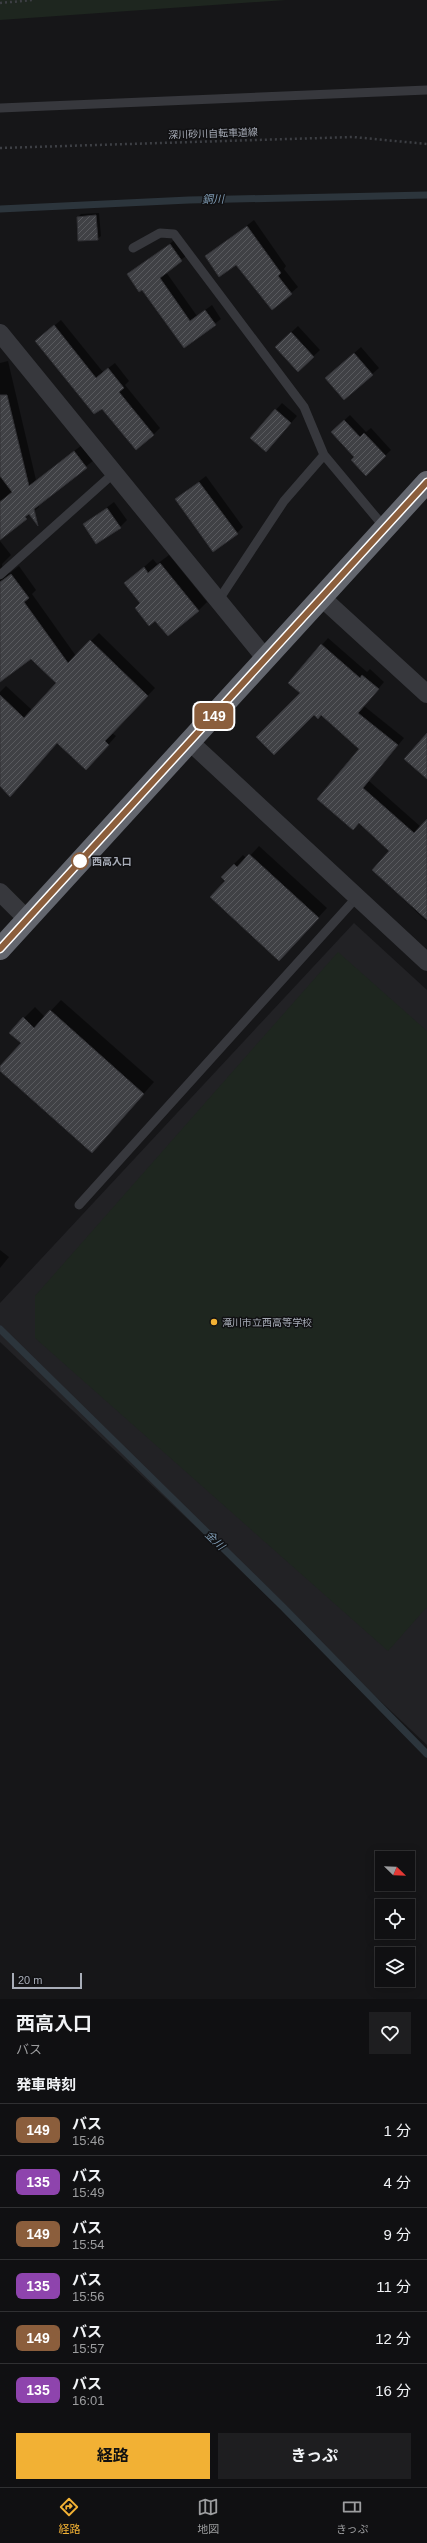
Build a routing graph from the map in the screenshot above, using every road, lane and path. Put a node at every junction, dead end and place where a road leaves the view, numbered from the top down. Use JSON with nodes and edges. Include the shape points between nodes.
{"nodes":[{"id":1,"x":33,"y":0,"type":"edge"},
{"id":2,"x":0,"y":3,"type":"edge"},
{"id":3,"x":427,"y":90,"type":"edge"},
{"id":4,"x":0,"y":108,"type":"edge"},
{"id":5,"x":427,"y":144,"type":"edge"},
{"id":6,"x":0,"y":148,"type":"edge"},
{"id":7,"x":133,"y":248,"type":"dead end"},
{"id":8,"x":0,"y":333,"type":"edge"},
{"id":9,"x":324,"y":455,"type":"junction"},
{"id":10,"x":114,"y":473,"type":"junction"},
{"id":11,"x":427,"y":482,"type":"edge"},
{"id":12,"x":385,"y":528,"type":"junction"},
{"id":13,"x":0,"y":575,"type":"edge"},
{"id":14,"x":321,"y":597,"type":"junction"},
{"id":15,"x":218,"y":601,"type":"junction"},
{"id":16,"x":266,"y":659,"type":"junction"},
{"id":17,"x":427,"y":694,"type":"edge"},
{"id":18,"x":190,"y":742,"type":"junction"},
{"id":19,"x":0,"y":892,"type":"edge"},
{"id":20,"x":356,"y":898,"type":"junction"},
{"id":21,"x":27,"y":919,"type":"junction"},
{"id":22,"x":0,"y":949,"type":"edge"},
{"id":23,"x":427,"y":962,"type":"edge"},
{"id":24,"x":79,"y":1205,"type":"dead end"}],
"edges":[{"from":1,"to":2,"type":"path"},
{"from":3,"to":4,"type":"lane"},
{"from":5,"to":6,"type":"path","name":"深川砂川自転車道線","via":[[353,137]]},
{"from":7,"to":9,"type":"lane","via":[[160,233],[174,234],[304,407]]},
{"from":8,"to":10,"type":"street"},
{"from":9,"to":12,"type":"lane"},
{"from":9,"to":15,"type":"lane","via":[[284,501]]},
{"from":10,"to":13,"type":"lane"},
{"from":10,"to":15,"type":"street"},
{"from":11,"to":12,"type":"highway"},
{"from":12,"to":14,"type":"highway"},
{"from":14,"to":16,"type":"highway"},
{"from":14,"to":17,"type":"street"},
{"from":15,"to":16,"type":"street"},
{"from":16,"to":18,"type":"highway"},
{"from":18,"to":20,"type":"street"},
{"from":18,"to":21,"type":"highway"},
{"from":19,"to":21,"type":"street"},
{"from":20,"to":23,"type":"street"},
{"from":20,"to":24,"type":"lane"},
{"from":21,"to":22,"type":"highway"}]}
